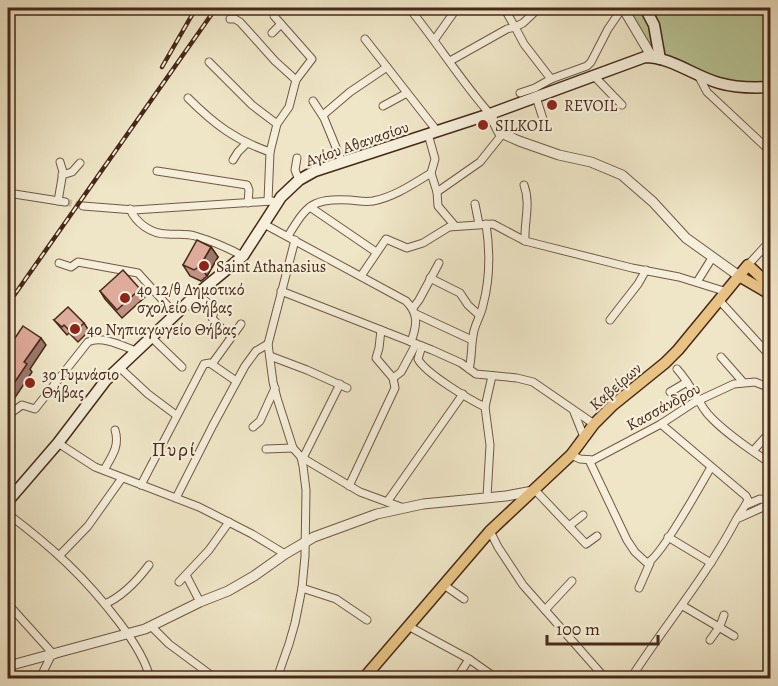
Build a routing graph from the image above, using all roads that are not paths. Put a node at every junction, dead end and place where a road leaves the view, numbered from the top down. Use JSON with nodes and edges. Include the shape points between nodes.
{"nodes":[{"id":1,"x":409,"y":8,"type":"edge"},
{"id":2,"x":456,"y":8,"type":"edge"},
{"id":3,"x":504,"y":8,"type":"edge"},
{"id":4,"x":539,"y":8,"type":"edge"},
{"id":5,"x":645,"y":8,"type":"edge"},
{"id":6,"x":623,"y":9,"type":"edge"},
{"id":7,"x":274,"y":16,"type":"dead end"},
{"id":8,"x":230,"y":19,"type":"dead end"},
{"id":9,"x":280,"y":24,"type":"junction"},
{"id":10,"x":516,"y":27,"type":"junction"},
{"id":11,"x":272,"y":33,"type":"dead end"},
{"id":12,"x":365,"y":39,"type":"dead end"},
{"id":13,"x":435,"y":39,"type":"junction"},
{"id":14,"x":656,"y":58,"type":"junction"},
{"id":15,"x":450,"y":61,"type":"junction"},
{"id":16,"x":209,"y":62,"type":"dead end"},
{"id":17,"x":387,"y":67,"type":"junction"},
{"id":18,"x":594,"y":75,"type":"junction"},
{"id":19,"x":698,"y":75,"type":"junction"},
{"id":20,"x":550,"y":79,"type":"junction"},
{"id":21,"x":296,"y":80,"type":"junction"},
{"id":22,"x":771,"y":87,"type":"edge"},
{"id":23,"x":407,"y":93,"type":"junction"},
{"id":24,"x":520,"y":93,"type":"dead end"},
{"id":25,"x":536,"y":97,"type":"junction"},
{"id":26,"x":188,"y":98,"type":"dead end"},
{"id":27,"x":313,"y":100,"type":"dead end"},
{"id":28,"x":622,"y":105,"type":"dead end"},
{"id":29,"x":383,"y":106,"type":"dead end"},
{"id":30,"x":490,"y":114,"type":"junction"},
{"id":31,"x":323,"y":115,"type":"junction"},
{"id":32,"x":544,"y":122,"type":"dead end"},
{"id":33,"x":277,"y":124,"type":"junction"},
{"id":34,"x":432,"y":132,"type":"junction"},
{"id":35,"x":500,"y":132,"type":"junction"},
{"id":36,"x":247,"y":143,"type":"junction"},
{"id":37,"x":771,"y":150,"type":"edge"},
{"id":38,"x":270,"y":152,"type":"junction"},
{"id":39,"x":297,"y":158,"type":"dead end"},
{"id":40,"x":233,"y":160,"type":"dead end"},
{"id":41,"x":60,"y":162,"type":"dead end"},
{"id":42,"x":342,"y":162,"type":"junction"},
{"id":43,"x":80,"y":163,"type":"dead end"},
{"id":44,"x":157,"y":171,"type":"dead end"},
{"id":45,"x":431,"y":173,"type":"junction"},
{"id":46,"x":62,"y":175,"type":"junction"},
{"id":47,"x":299,"y":180,"type":"junction"},
{"id":48,"x":524,"y":185,"type":"dead end"},
{"id":49,"x":437,"y":192,"type":"junction"},
{"id":50,"x":8,"y":193,"type":"edge"},
{"id":51,"x":273,"y":201,"type":"junction"},
{"id":52,"x":248,"y":203,"type":"junction"},
{"id":53,"x":475,"y":204,"type":"dead end"},
{"id":54,"x":83,"y":206,"type":"tunnel mouth"},
{"id":55,"x":310,"y":207,"type":"junction"},
{"id":56,"x":130,"y":209,"type":"junction"},
{"id":57,"x":264,"y":224,"type":"junction"},
{"id":58,"x":482,"y":224,"type":"junction"},
{"id":59,"x":455,"y":226,"type":"junction"},
{"id":60,"x":292,"y":238,"type":"junction"},
{"id":61,"x":525,"y":241,"type":"junction"},
{"id":62,"x":771,"y":241,"type":"edge"},
{"id":63,"x":376,"y":252,"type":"junction"},
{"id":64,"x":243,"y":256,"type":"junction"},
{"id":65,"x":712,"y":258,"type":"junction"},
{"id":66,"x":439,"y":262,"type":"dead end"},
{"id":67,"x":59,"y":263,"type":"dead end"},
{"id":68,"x":748,"y":266,"type":"junction"},
{"id":69,"x":646,"y":270,"type":"junction"},
{"id":70,"x":361,"y":276,"type":"junction"},
{"id":71,"x":739,"y":276,"type":"junction"},
{"id":72,"x":430,"y":278,"type":"junction"},
{"id":73,"x":697,"y":282,"type":"junction"},
{"id":74,"x":771,"y":286,"type":"edge"},
{"id":75,"x":281,"y":291,"type":"junction"},
{"id":76,"x":197,"y":294,"type":"junction"},
{"id":77,"x":771,"y":294,"type":"edge"},
{"id":78,"x":723,"y":296,"type":"junction"},
{"id":79,"x":414,"y":311,"type":"junction"},
{"id":80,"x":176,"y":315,"type":"junction"},
{"id":81,"x":479,"y":315,"type":"junction"},
{"id":82,"x":610,"y":320,"type":"dead end"},
{"id":83,"x":241,"y":324,"type":"dead end"},
{"id":84,"x":381,"y":330,"type":"junction"},
{"id":85,"x":231,"y":336,"type":"junction"},
{"id":86,"x":151,"y":338,"type":"junction"},
{"id":87,"x":472,"y":340,"type":"junction"},
{"id":88,"x":268,"y":344,"type":"junction"},
{"id":89,"x":416,"y":344,"type":"junction"},
{"id":90,"x":136,"y":351,"type":"junction"},
{"id":91,"x":270,"y":356,"type":"junction"},
{"id":92,"x":771,"y":356,"type":"edge"},
{"id":93,"x":721,"y":357,"type":"dead end"},
{"id":94,"x":212,"y":364,"type":"junction"},
{"id":95,"x":119,"y":367,"type":"junction"},
{"id":96,"x":182,"y":367,"type":"dead end"},
{"id":97,"x":469,"y":369,"type":"junction"},
{"id":98,"x":677,"y":369,"type":"dead end"},
{"id":99,"x":492,"y":376,"type":"junction"},
{"id":100,"x":393,"y":378,"type":"junction"},
{"id":101,"x":236,"y":381,"type":"junction"},
{"id":102,"x":687,"y":382,"type":"junction"},
{"id":103,"x":743,"y":382,"type":"junction"},
{"id":104,"x":275,"y":388,"type":"junction"},
{"id":105,"x":771,"y":388,"type":"edge"},
{"id":106,"x":670,"y":392,"type":"dead end"},
{"id":107,"x":463,"y":394,"type":"junction"},
{"id":108,"x":699,"y":400,"type":"junction"},
{"id":109,"x":485,"y":406,"type":"junction"},
{"id":110,"x":574,"y":412,"type":"junction"},
{"id":111,"x":8,"y":414,"type":"edge"},
{"id":112,"x":176,"y":415,"type":"junction"},
{"id":113,"x":594,"y":424,"type":"junction"},
{"id":114,"x":660,"y":424,"type":"junction"},
{"id":115,"x":253,"y":427,"type":"dead end"},
{"id":116,"x":115,"y":430,"type":"dead end"},
{"id":117,"x":771,"y":432,"type":"edge"},
{"id":118,"x":584,"y":437,"type":"junction"},
{"id":119,"x":58,"y":443,"type":"junction"},
{"id":120,"x":293,"y":448,"type":"junction"},
{"id":121,"x":266,"y":449,"type":"dead end"},
{"id":122,"x":753,"y":451,"type":"junction"},
{"id":123,"x":571,"y":455,"type":"junction"},
{"id":124,"x":302,"y":457,"type":"junction"},
{"id":125,"x":589,"y":459,"type":"junction"},
{"id":126,"x":771,"y":463,"type":"edge"},
{"id":127,"x":711,"y":466,"type":"junction"},
{"id":128,"x":104,"y":470,"type":"junction"},
{"id":129,"x":122,"y":478,"type":"junction"},
{"id":130,"x":8,"y":482,"type":"edge"},
{"id":131,"x":141,"y":485,"type":"junction"},
{"id":132,"x":349,"y":486,"type":"junction"},
{"id":133,"x":537,"y":488,"type":"junction"},
{"id":134,"x":17,"y":492,"type":"junction"},
{"id":135,"x":487,"y":497,"type":"junction"},
{"id":136,"x":176,"y":498,"type":"junction"},
{"id":137,"x":8,"y":501,"type":"edge"},
{"id":138,"x":387,"y":502,"type":"junction"},
{"id":139,"x":771,"y":502,"type":"edge"},
{"id":140,"x":746,"y":505,"type":"junction"},
{"id":141,"x":401,"y":507,"type":"junction"},
{"id":142,"x":8,"y":514,"type":"edge"},
{"id":143,"x":583,"y":515,"type":"dead end"},
{"id":144,"x":737,"y":519,"type":"junction"},
{"id":145,"x":230,"y":522,"type":"junction"},
{"id":146,"x":569,"y":526,"type":"junction"},
{"id":147,"x":490,"y":531,"type":"junction"},
{"id":148,"x":597,"y":536,"type":"dead end"},
{"id":149,"x":668,"y":537,"type":"junction"},
{"id":150,"x":305,"y":541,"type":"junction"},
{"id":151,"x":285,"y":554,"type":"junction"},
{"id":152,"x":60,"y":555,"type":"junction"},
{"id":153,"x":650,"y":563,"type":"junction"},
{"id":154,"x":711,"y":563,"type":"junction"},
{"id":155,"x":149,"y":565,"type":"dead end"},
{"id":156,"x":186,"y":575,"type":"junction"},
{"id":157,"x":572,"y":581,"type":"dead end"},
{"id":158,"x":179,"y":582,"type":"dead end"},
{"id":159,"x":444,"y":585,"type":"junction"},
{"id":160,"x":302,"y":588,"type":"junction"},
{"id":161,"x":639,"y":588,"type":"dead end"},
{"id":162,"x":464,"y":599,"type":"dead end"},
{"id":163,"x":200,"y":602,"type":"junction"},
{"id":164,"x":8,"y":604,"type":"edge"},
{"id":165,"x":105,"y":604,"type":"junction"},
{"id":166,"x":683,"y":606,"type":"junction"},
{"id":167,"x":545,"y":610,"type":"junction"},
{"id":168,"x":723,"y":615,"type":"dead end"},
{"id":169,"x":368,"y":620,"type":"dead end"},
{"id":170,"x":151,"y":626,"type":"junction"},
{"id":171,"x":410,"y":627,"type":"junction"},
{"id":172,"x":720,"y":627,"type":"junction"},
{"id":173,"x":128,"y":635,"type":"junction"},
{"id":174,"x":734,"y":636,"type":"dead end"},
{"id":175,"x":710,"y":640,"type":"dead end"},
{"id":176,"x":53,"y":655,"type":"junction"},
{"id":177,"x":469,"y":659,"type":"junction"},
{"id":178,"x":8,"y":666,"type":"edge"},
{"id":179,"x":40,"y":678,"type":"edge"},
{"id":180,"x":150,"y":678,"type":"edge"},
{"id":181,"x":215,"y":678,"type":"edge"},
{"id":182,"x":277,"y":678,"type":"edge"},
{"id":183,"x":364,"y":678,"type":"edge"},
{"id":184,"x":457,"y":678,"type":"edge"},
{"id":185,"x":496,"y":678,"type":"edge"},
{"id":186,"x":605,"y":678,"type":"edge"},
{"id":187,"x":631,"y":678,"type":"edge"}],
"edges":[{"from":1,"to":13,"type":"street"},
{"from":2,"to":13,"type":"street"},
{"from":3,"to":10,"type":"street"},
{"from":4,"to":10,"type":"street"},
{"from":5,"to":14,"type":"main road","via":[[654,25]]},
{"from":6,"to":14,"type":"street"},
{"from":6,"to":20,"type":"street","via":[[587,66]]},
{"from":7,"to":9,"type":"street"},
{"from":8,"to":21,"type":"street","via":[[240,22]]},
{"from":9,"to":11,"type":"street"},
{"from":9,"to":21,"type":"street","via":[[312,59]]},
{"from":10,"to":15,"type":"street","via":[[507,28]]},
{"from":10,"to":20,"type":"street"},
{"from":12,"to":17,"type":"street"},
{"from":13,"to":15,"type":"street"},
{"from":14,"to":18,"type":"main road","name":"Αγίου Αθανασίου","via":[[645,57]]},
{"from":14,"to":19,"type":"main road"},
{"from":15,"to":30,"type":"street"},
{"from":16,"to":33,"type":"street"},
{"from":17,"to":23,"type":"street"},
{"from":17,"to":31,"type":"street"},
{"from":18,"to":25,"type":"main road","name":"Αγίου Αθανασίου"},
{"from":18,"to":28,"type":"street"},
{"from":19,"to":22,"type":"main road","via":[[720,84]]},
{"from":19,"to":37,"type":"street","via":[[708,92]]},
{"from":20,"to":24,"type":"street"},
{"from":21,"to":33,"type":"street","via":[[289,107]]},
{"from":23,"to":29,"type":"street"},
{"from":23,"to":34,"type":"street"},
{"from":25,"to":30,"type":"main road","name":"Αγίου Αθανασίου"},
{"from":25,"to":32,"type":"street"},
{"from":26,"to":36,"type":"street","via":[[216,125]]},
{"from":27,"to":31,"type":"street"},
{"from":30,"to":34,"type":"main road","name":"Αγίου Αθανασίου"},
{"from":30,"to":35,"type":"street"},
{"from":31,"to":42,"type":"street"},
{"from":33,"to":38,"type":"street"},
{"from":34,"to":42,"type":"main road","name":"Αγίου Αθανασίου"},
{"from":34,"to":45,"type":"street","via":[[435,159]]},
{"from":35,"to":49,"type":"street","via":[[480,162]]},
{"from":35,"to":65,"type":"street","via":[[622,175],[653,202],[677,231]]},
{"from":36,"to":38,"type":"street"},
{"from":36,"to":40,"type":"street"},
{"from":38,"to":51,"type":"street"},
{"from":39,"to":47,"type":"street","via":[[295,170]]},
{"from":41,"to":46,"type":"street"},
{"from":42,"to":47,"type":"main road","name":"Αγίου Αθανασίου"},
{"from":43,"to":46,"type":"street","via":[[72,172]]},
{"from":44,"to":52,"type":"street","via":[[247,185]]},
{"from":45,"to":49,"type":"street"},
{"from":45,"to":55,"type":"street","via":[[400,192],[372,201],[330,199]]},
{"from":46,"to":50,"type":"street","via":[[62,201]]},
{"from":47,"to":51,"type":"main road","name":"Αγίου Αθανασίου"},
{"from":48,"to":61,"type":"street","via":[[528,200]]},
{"from":49,"to":59,"type":"street","via":[[438,206]]},
{"from":51,"to":52,"type":"street"},
{"from":51,"to":57,"type":"main road","name":"Αγίου Αθανασίου"},
{"from":52,"to":56,"type":"street"},
{"from":53,"to":58,"type":"street"},
{"from":54,"to":56,"type":"street"},
{"from":55,"to":60,"type":"street","via":[[298,220]]},
{"from":55,"to":63,"type":"street"},
{"from":56,"to":64,"type":"street","via":[[135,219],[159,233],[194,236]]},
{"from":57,"to":60,"type":"street"},
{"from":57,"to":64,"type":"main road","name":"Αγίου Αθανασίου"},
{"from":58,"to":59,"type":"street"},
{"from":58,"to":61,"type":"street","via":[[500,226]]},
{"from":58,"to":81,"type":"street","via":[[488,260]]},
{"from":59,"to":63,"type":"street","via":[[414,247],[386,239]]},
{"from":60,"to":70,"type":"street"},
{"from":60,"to":75,"type":"street"},
{"from":61,"to":69,"type":"street"},
{"from":62,"to":68,"type":"street"},
{"from":63,"to":70,"type":"street"},
{"from":64,"to":76,"type":"main road","name":"Αγίου Αθανασίου"},
{"from":65,"to":71,"type":"street"},
{"from":65,"to":73,"type":"street"},
{"from":66,"to":72,"type":"street"},
{"from":67,"to":80,"type":"street","via":[[71,267],[78,262],[98,264],[138,273]]},
{"from":68,"to":71,"type":"main road","name":"Καβείρων"},
{"from":68,"to":74,"type":"main road"},
{"from":69,"to":73,"type":"street"},
{"from":69,"to":82,"type":"street"},
{"from":70,"to":79,"type":"street","via":[[406,301]]},
{"from":71,"to":77,"type":"main road"},
{"from":71,"to":78,"type":"main road","name":"Καβείρων"},
{"from":72,"to":79,"type":"street"},
{"from":72,"to":81,"type":"street","via":[[460,293]]},
{"from":73,"to":78,"type":"street"},
{"from":75,"to":84,"type":"street"},
{"from":75,"to":88,"type":"street"},
{"from":76,"to":80,"type":"main road","name":"Αγίου Αθανασίου"},
{"from":76,"to":85,"type":"street","via":[[213,306],[212,318]]},
{"from":78,"to":92,"type":"street"},
{"from":78,"to":113,"type":"main road","name":"Καβείρων","via":[[665,363]]},
{"from":79,"to":87,"type":"street"},
{"from":79,"to":89,"type":"street"},
{"from":80,"to":86,"type":"main road","name":"Αγίου Αθανασίου"},
{"from":81,"to":87,"type":"street"},
{"from":83,"to":85,"type":"street"},
{"from":84,"to":89,"type":"street"},
{"from":84,"to":100,"type":"street","via":[[376,358]]},
{"from":85,"to":94,"type":"street"},
{"from":86,"to":90,"type":"main road","name":"Αγίου Αθανασίου"},
{"from":86,"to":96,"type":"street"},
{"from":87,"to":97,"type":"street"},
{"from":88,"to":91,"type":"street"},
{"from":88,"to":101,"type":"street","via":[[251,357]]},
{"from":89,"to":97,"type":"street"},
{"from":89,"to":100,"type":"street","via":[[401,372]]},
{"from":89,"to":107,"type":"street","via":[[420,364]]},
{"from":90,"to":95,"type":"main road","name":"Αγίου Αθανασίου"},
{"from":90,"to":111,"type":"street","via":[[102,341],[88,342],[35,408],[22,405]]},
{"from":91,"to":104,"type":"street"},
{"from":91,"to":124,"type":"street","via":[[343,386]]},
{"from":93,"to":103,"type":"street"},
{"from":94,"to":101,"type":"street"},
{"from":94,"to":112,"type":"street","via":[[206,362],[201,367]]},
{"from":95,"to":112,"type":"street"},
{"from":95,"to":119,"type":"main road","name":"Αγίου Αθανασίου"},
{"from":97,"to":99,"type":"street"},
{"from":98,"to":102,"type":"street"},
{"from":99,"to":109,"type":"street"},
{"from":99,"to":110,"type":"street","via":[[533,382]]},
{"from":100,"to":132,"type":"street","via":[[392,398]]},
{"from":101,"to":136,"type":"street"},
{"from":102,"to":106,"type":"street"},
{"from":102,"to":108,"type":"street"},
{"from":103,"to":105,"type":"street"},
{"from":103,"to":108,"type":"street","name":"Κασσάνδρου"},
{"from":104,"to":115,"type":"street","via":[[260,421]]},
{"from":104,"to":120,"type":"street"},
{"from":107,"to":109,"type":"street"},
{"from":107,"to":138,"type":"street"},
{"from":108,"to":114,"type":"street","name":"Κασσάνδρου"},
{"from":108,"to":122,"type":"street","via":[[716,421]]},
{"from":109,"to":135,"type":"street","via":[[490,445]]},
{"from":110,"to":113,"type":"street"},
{"from":110,"to":118,"type":"street"},
{"from":112,"to":131,"type":"street"},
{"from":113,"to":118,"type":"main road","name":"Καβείρων"},
{"from":114,"to":125,"type":"street","name":"Κασσάνδρου"},
{"from":114,"to":127,"type":"street"},
{"from":116,"to":128,"type":"street","via":[[118,441]]},
{"from":117,"to":122,"type":"street"},
{"from":118,"to":123,"type":"main road","name":"Καβείρων"},
{"from":119,"to":128,"type":"street"},
{"from":119,"to":134,"type":"main road","name":"Αγίου Αθανασίου"},
{"from":120,"to":121,"type":"street"},
{"from":120,"to":124,"type":"street"},
{"from":122,"to":126,"type":"street"},
{"from":123,"to":125,"type":"street"},
{"from":123,"to":133,"type":"main road","name":"Καβείρων"},
{"from":124,"to":132,"type":"street"},
{"from":124,"to":150,"type":"street"},
{"from":125,"to":153,"type":"street","via":[[627,540],[643,561]]},
{"from":127,"to":140,"type":"street","via":[[746,496]]},
{"from":127,"to":149,"type":"street"},
{"from":128,"to":129,"type":"street"},
{"from":129,"to":131,"type":"street"},
{"from":129,"to":152,"type":"street","via":[[88,526]]},
{"from":130,"to":134,"type":"street"},
{"from":131,"to":136,"type":"street"},
{"from":132,"to":138,"type":"street"},
{"from":133,"to":135,"type":"street"},
{"from":133,"to":146,"type":"street"},
{"from":133,"to":147,"type":"main road","name":"Καβείρων"},
{"from":134,"to":137,"type":"main road","name":"Αγίου Αθανασίου"},
{"from":135,"to":141,"type":"street"},
{"from":136,"to":145,"type":"street"},
{"from":138,"to":141,"type":"street"},
{"from":139,"to":140,"type":"street","via":[[760,499]]},
{"from":139,"to":144,"type":"street"},
{"from":140,"to":144,"type":"street"},
{"from":141,"to":150,"type":"street"},
{"from":142,"to":152,"type":"street"},
{"from":143,"to":146,"type":"street"},
{"from":144,"to":154,"type":"street"},
{"from":145,"to":151,"type":"street"},
{"from":145,"to":156,"type":"street"},
{"from":146,"to":148,"type":"street","via":[[586,544]]},
{"from":147,"to":159,"type":"main road","name":"Καβείρων"},
{"from":147,"to":167,"type":"street","via":[[513,571]]},
{"from":149,"to":153,"type":"street"},
{"from":149,"to":154,"type":"street"},
{"from":150,"to":151,"type":"street"},
{"from":150,"to":160,"type":"street"},
{"from":151,"to":163,"type":"street","via":[[228,591]]},
{"from":152,"to":165,"type":"street"},
{"from":153,"to":161,"type":"street"},
{"from":154,"to":166,"type":"street"},
{"from":155,"to":165,"type":"street","via":[[130,587]]},
{"from":156,"to":158,"type":"street"},
{"from":156,"to":163,"type":"street"},
{"from":157,"to":167,"type":"street"},
{"from":159,"to":162,"type":"street"},
{"from":159,"to":171,"type":"main road","name":"Καβείρων"},
{"from":160,"to":169,"type":"street","via":[[336,599]]},
{"from":160,"to":182,"type":"street"},
{"from":163,"to":170,"type":"street"},
{"from":164,"to":176,"type":"street"},
{"from":165,"to":173,"type":"street"},
{"from":166,"to":172,"type":"street"},
{"from":166,"to":187,"type":"street"},
{"from":167,"to":186,"type":"street"},
{"from":168,"to":172,"type":"street"},
{"from":170,"to":173,"type":"street"},
{"from":170,"to":181,"type":"street"},
{"from":171,"to":177,"type":"street"},
{"from":171,"to":183,"type":"main road","name":"Καβείρων"},
{"from":172,"to":174,"type":"street"},
{"from":172,"to":175,"type":"street"},
{"from":173,"to":176,"type":"street"},
{"from":173,"to":180,"type":"street"},
{"from":176,"to":178,"type":"street"},
{"from":176,"to":179,"type":"street"},
{"from":177,"to":184,"type":"street"},
{"from":177,"to":185,"type":"street"}]}
